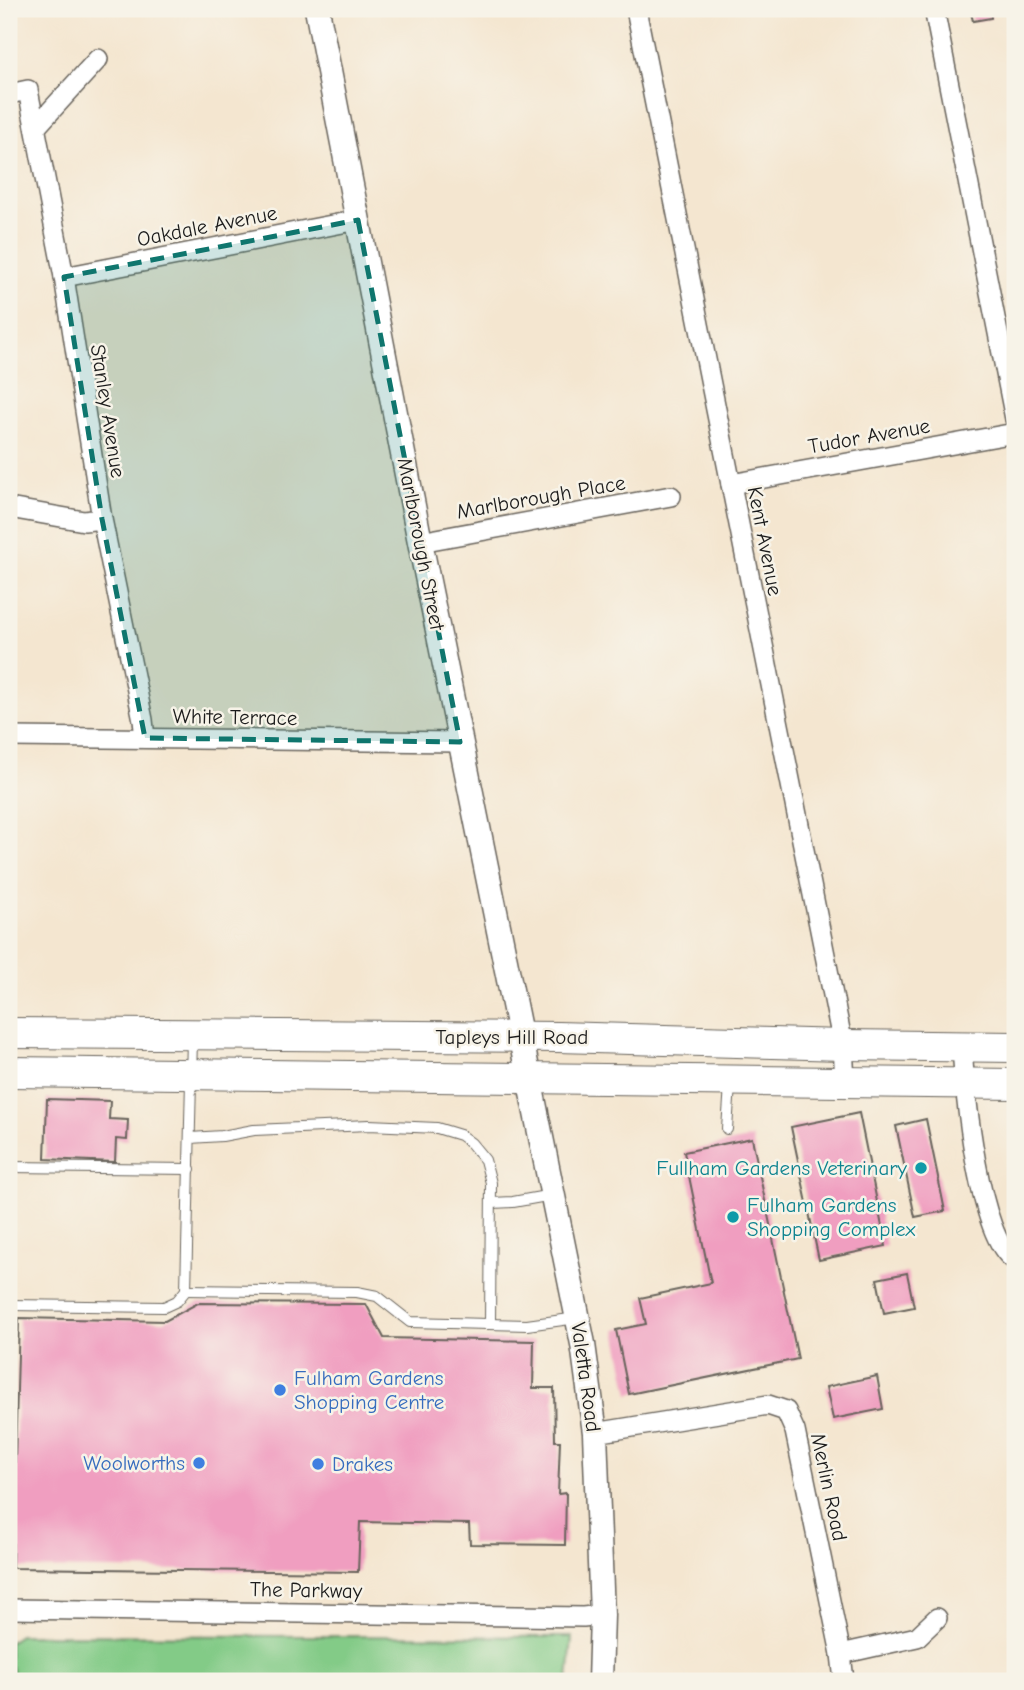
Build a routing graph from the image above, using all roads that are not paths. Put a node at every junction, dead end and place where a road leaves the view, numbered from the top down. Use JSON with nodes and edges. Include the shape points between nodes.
{"nodes":[{"id":1,"x":317,"y":9,"type":"edge"},
{"id":2,"x":636,"y":9,"type":"edge"},
{"id":3,"x":934,"y":9,"type":"edge"},
{"id":4,"x":99,"y":59,"type":"dead end"},
{"id":5,"x":18,"y":92,"type":"edge"},
{"id":6,"x":36,"y":127,"type":"junction"},
{"id":7,"x":358,"y":220,"type":"junction"},
{"id":8,"x":64,"y":277,"type":"junction"},
{"id":9,"x":1015,"y":419,"type":"edge"},
{"id":10,"x":1015,"y":433,"type":"edge"},
{"id":11,"x":731,"y":484,"type":"junction"},
{"id":12,"x":671,"y":496,"type":"dead end"},
{"id":13,"x":9,"y":508,"type":"edge"},
{"id":14,"x":102,"y":519,"type":"junction"},
{"id":15,"x":420,"y":542,"type":"junction"},
{"id":16,"x":9,"y":737,"type":"edge"},
{"id":17,"x":145,"y":738,"type":"junction"},
{"id":18,"x":460,"y":742,"type":"junction"},
{"id":19,"x":9,"y":1032,"type":"edge"},
{"id":20,"x":192,"y":1034,"type":"junction"},
{"id":21,"x":522,"y":1037,"type":"junction"},
{"id":22,"x":843,"y":1045,"type":"junction"},
{"id":23,"x":962,"y":1045,"type":"junction"},
{"id":24,"x":1015,"y":1047,"type":"edge"},
{"id":25,"x":9,"y":1072,"type":"edge"},
{"id":26,"x":191,"y":1074,"type":"junction"},
{"id":27,"x":530,"y":1078,"type":"junction"},
{"id":28,"x":730,"y":1081,"type":"junction"},
{"id":29,"x":845,"y":1083,"type":"junction"},
{"id":30,"x":964,"y":1084,"type":"junction"},
{"id":31,"x":1015,"y":1084,"type":"edge"},
{"id":32,"x":727,"y":1129,"type":"dead end"},
{"id":33,"x":190,"y":1138,"type":"junction"},
{"id":34,"x":9,"y":1167,"type":"edge"},
{"id":35,"x":190,"y":1169,"type":"junction"},
{"id":36,"x":553,"y":1195,"type":"junction"},
{"id":37,"x":492,"y":1203,"type":"junction"},
{"id":38,"x":1015,"y":1260,"type":"edge"},
{"id":39,"x":186,"y":1290,"type":"junction"},
{"id":40,"x":9,"y":1306,"type":"edge"},
{"id":41,"x":578,"y":1318,"type":"junction"},
{"id":42,"x":490,"y":1324,"type":"junction"},
{"id":43,"x":595,"y":1433,"type":"junction"},
{"id":44,"x":9,"y":1609,"type":"edge"},
{"id":45,"x":602,"y":1615,"type":"junction"},
{"id":46,"x":937,"y":1618,"type":"dead end"},
{"id":47,"x":841,"y":1654,"type":"junction"},
{"id":48,"x":600,"y":1681,"type":"edge"},
{"id":49,"x":844,"y":1681,"type":"edge"}],
"edges":[{"from":1,"to":7,"type":"street","name":"Marlborough Street"},
{"from":2,"to":11,"type":"street","name":"Kent Avenue"},
{"from":3,"to":9,"type":"street"},
{"from":4,"to":6,"type":"street"},
{"from":5,"to":6,"type":"street","name":"Stanley Avenue"},
{"from":6,"to":8,"type":"street","name":"Stanley Avenue"},
{"from":7,"to":8,"type":"street","name":"Oakdale Avenue"},
{"from":7,"to":15,"type":"street","name":"Marlborough Street"},
{"from":8,"to":14,"type":"street","name":"Stanley Avenue"},
{"from":10,"to":11,"type":"street","name":"Tudor Avenue"},
{"from":11,"to":22,"type":"street","name":"Kent Avenue"},
{"from":12,"to":15,"type":"street","name":"Marlborough Place"},
{"from":13,"to":14,"type":"street","via":[[84,521]]},
{"from":14,"to":17,"type":"street","name":"Stanley Avenue"},
{"from":15,"to":18,"type":"street","name":"Marlborough Street"},
{"from":16,"to":17,"type":"street","name":"White Terrace"},
{"from":17,"to":18,"type":"street","name":"White Terrace"},
{"from":18,"to":21,"type":"street","name":"Marlborough Street"},
{"from":19,"to":20,"type":"main road","name":"Tapleys Hill Road"},
{"from":20,"to":21,"type":"main road","name":"Tapleys Hill Road"},
{"from":20,"to":26,"type":"lane"},
{"from":21,"to":22,"type":"main road","name":"Tapleys Hill Road"},
{"from":21,"to":27,"type":"street","name":"Marlborough Street"},
{"from":22,"to":23,"type":"main road","name":"Tapleys Hill Road"},
{"from":22,"to":29,"type":"street","name":"Kent Avenue"},
{"from":23,"to":24,"type":"main road","name":"Tapleys Hill Road"},
{"from":23,"to":30,"type":"street"},
{"from":25,"to":26,"type":"main road","name":"Tapleys Hill Road"},
{"from":26,"to":27,"type":"main road","name":"Tapleys Hill Road"},
{"from":26,"to":33,"type":"lane"},
{"from":27,"to":28,"type":"main road","name":"Tapleys Hill Road"},
{"from":27,"to":36,"type":"street","name":"Valetta Road"},
{"from":28,"to":29,"type":"main road","name":"Tapleys Hill Road"},
{"from":28,"to":32,"type":"lane"},
{"from":29,"to":30,"type":"main road","name":"Tapleys Hill Road"},
{"from":30,"to":31,"type":"main road","name":"Tapleys Hill Road"},
{"from":30,"to":38,"type":"street","via":[[992,1230]]},
{"from":33,"to":35,"type":"lane"},
{"from":33,"to":37,"type":"lane","via":[[369,1125],[446,1129],[471,1143],[485,1160]]},
{"from":34,"to":35,"type":"lane"},
{"from":35,"to":39,"type":"lane"},
{"from":36,"to":37,"type":"lane"},
{"from":36,"to":41,"type":"street","name":"Valetta Road"},
{"from":37,"to":42,"type":"lane"},
{"from":39,"to":40,"type":"lane","via":[[164,1307]]},
{"from":39,"to":42,"type":"lane","via":[[358,1292],[377,1296],[410,1322]]},
{"from":41,"to":42,"type":"lane","via":[[532,1325]]},
{"from":41,"to":43,"type":"street","name":"Valetta Road"},
{"from":43,"to":45,"type":"street","name":"Valetta Road"},
{"from":43,"to":47,"type":"street","name":"Merlin Road","via":[[768,1405],[786,1411],[795,1431]]},
{"from":44,"to":45,"type":"street","name":"The Parkway"},
{"from":45,"to":48,"type":"street","name":"Valetta Road"},
{"from":46,"to":47,"type":"street","via":[[917,1637]]},
{"from":47,"to":49,"type":"street","name":"Merlin Road"}]}
